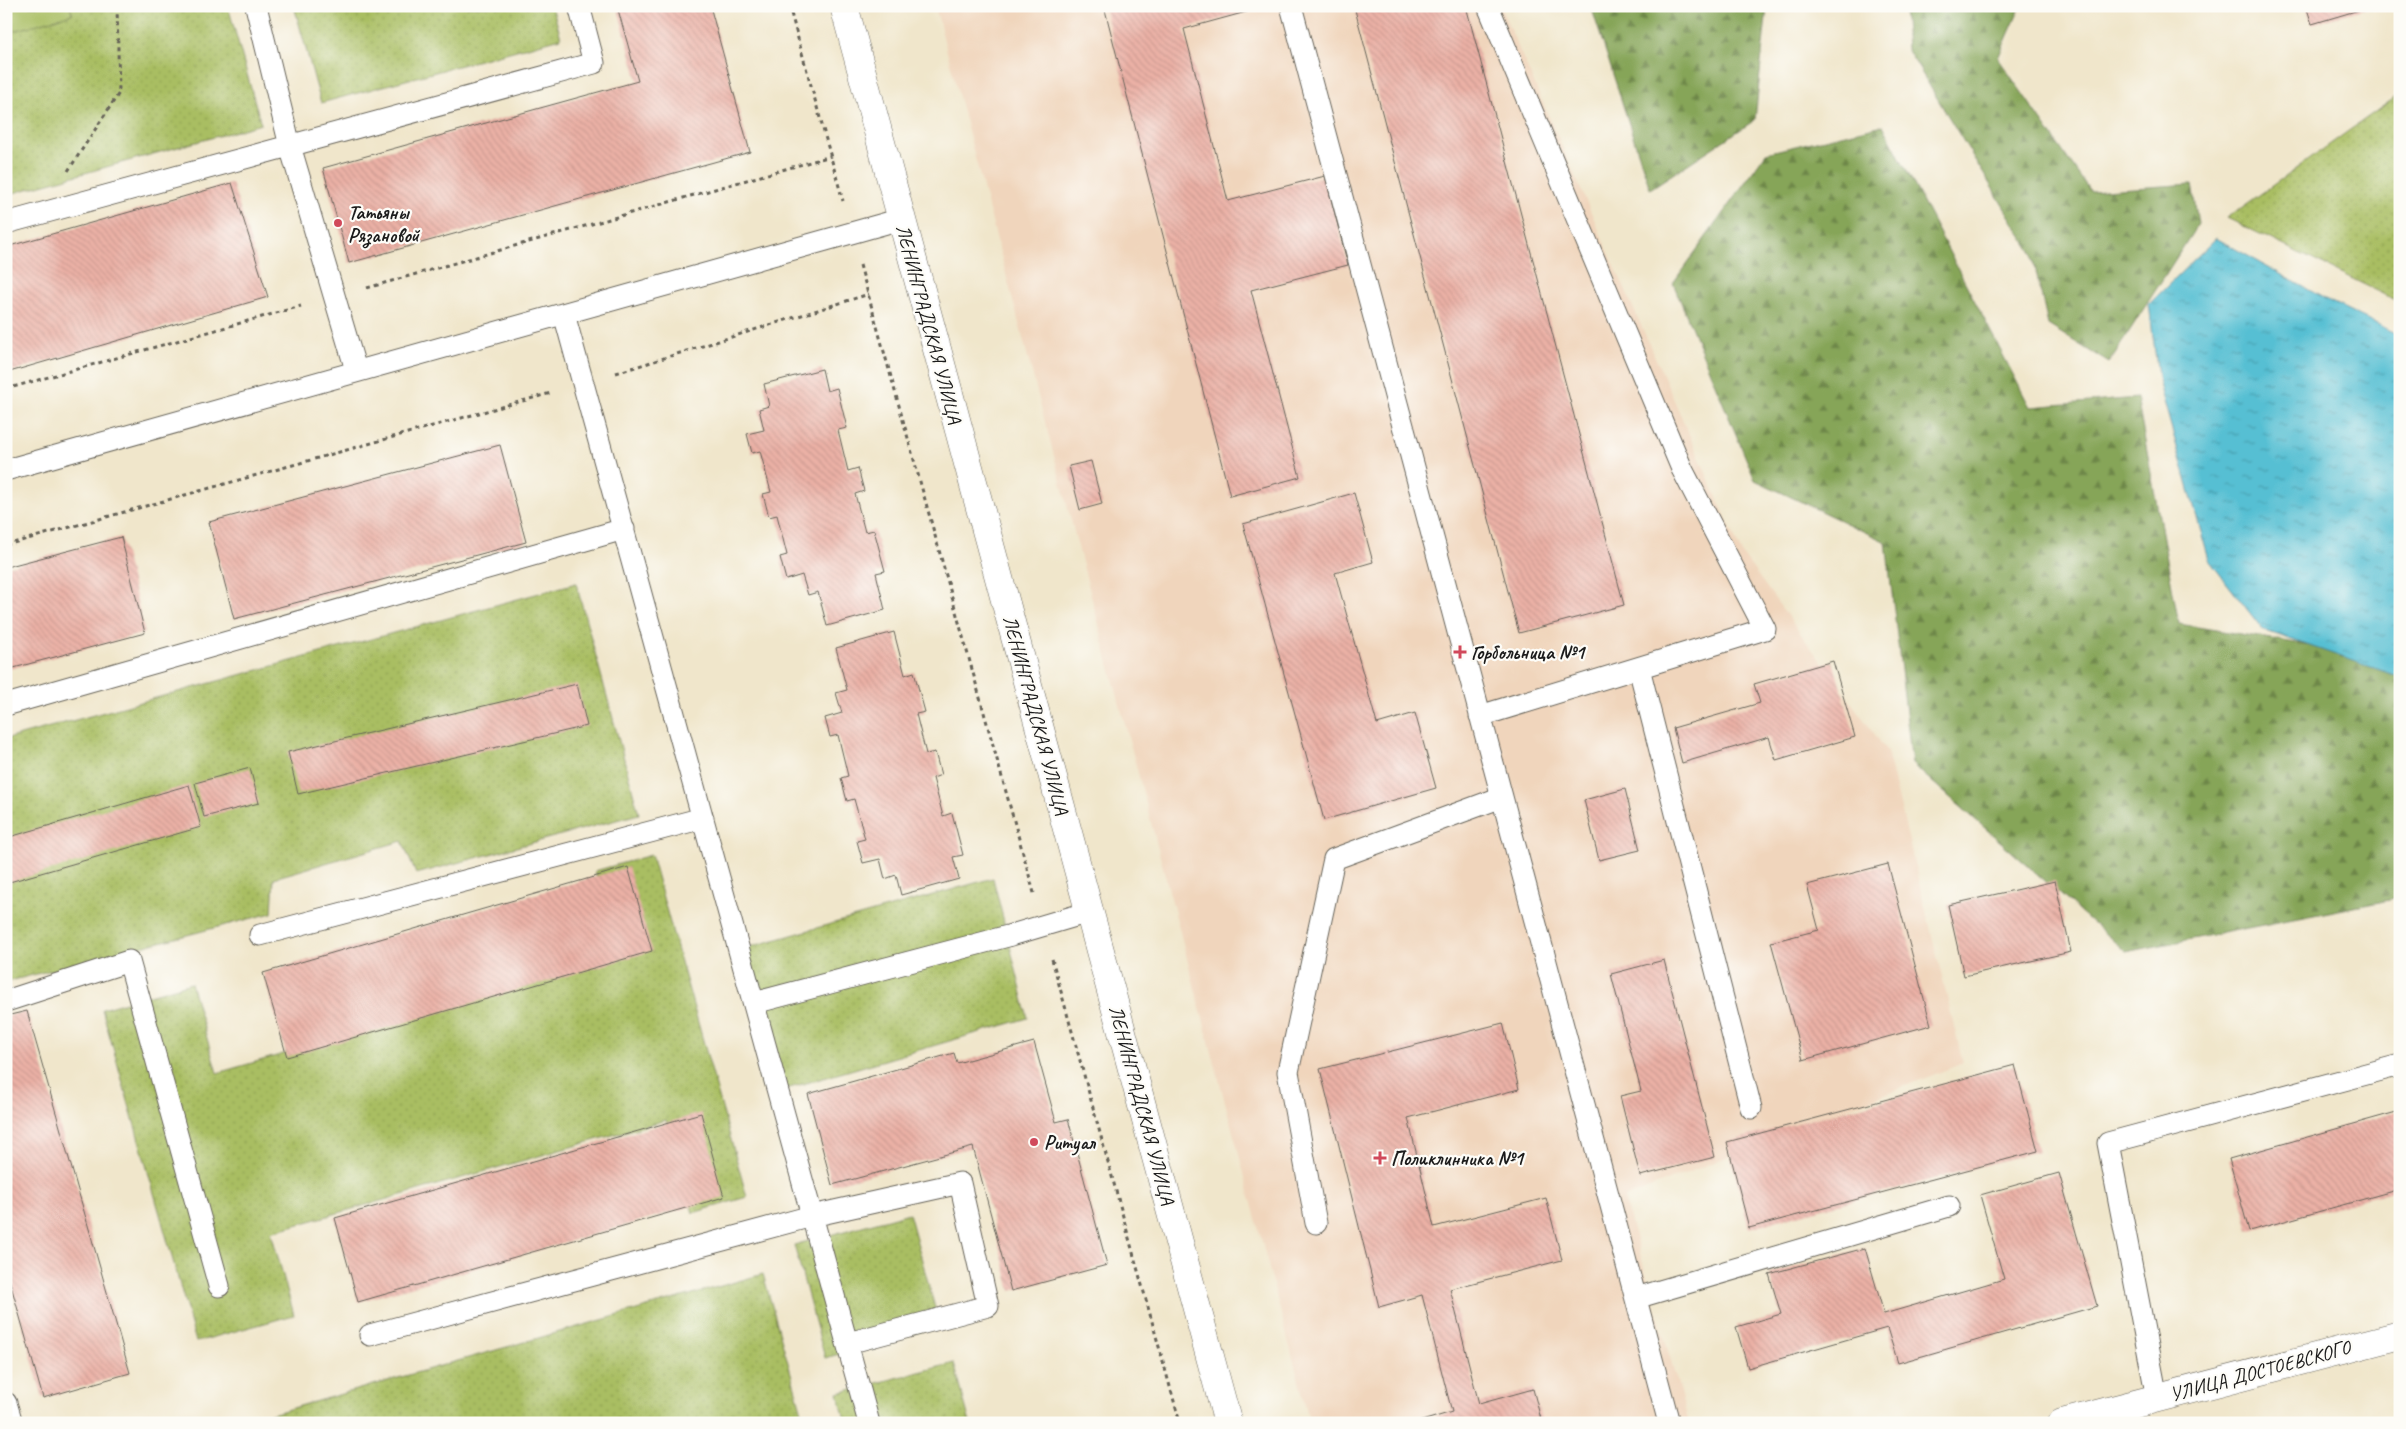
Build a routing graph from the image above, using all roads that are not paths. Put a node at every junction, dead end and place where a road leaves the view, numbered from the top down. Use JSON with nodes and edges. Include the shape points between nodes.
{"nodes":[{"id":1,"x":256,"y":6,"type":"edge"},
{"id":2,"x":579,"y":6,"type":"edge"},
{"id":3,"x":844,"y":6,"type":"edge"},
{"id":4,"x":1291,"y":6,"type":"edge"},
{"id":5,"x":1488,"y":6,"type":"edge"},
{"id":6,"x":290,"y":146,"type":"junction"},
{"id":7,"x":901,"y":219,"type":"junction"},
{"id":8,"x":6,"y":223,"type":"edge"},
{"id":9,"x":564,"y":314,"type":"junction"},
{"id":10,"x":356,"y":370,"type":"dead end"},
{"id":11,"x":6,"y":470,"type":"edge"},
{"id":12,"x":624,"y":529,"type":"junction"},
{"id":13,"x":1639,"y":668,"type":"junction"},
{"id":14,"x":6,"y":705,"type":"edge"},
{"id":15,"x":1480,"y":716,"type":"junction"},
{"id":16,"x":1502,"y":797,"type":"junction"},
{"id":17,"x":703,"y":818,"type":"junction"},
{"id":18,"x":1089,"y":912,"type":"junction"},
{"id":19,"x":260,"y":935,"type":"dead end"},
{"id":20,"x":6,"y":1001,"type":"edge"},
{"id":21,"x":754,"y":1003,"type":"junction"},
{"id":22,"x":2400,"y":1065,"type":"edge"},
{"id":23,"x":1751,"y":1108,"type":"dead end"},
{"id":24,"x":1949,"y":1206,"type":"dead end"},
{"id":25,"x":812,"y":1216,"type":"junction"},
{"id":26,"x":1316,"y":1224,"type":"dead end"},
{"id":27,"x":219,"y":1286,"type":"dead end"},
{"id":28,"x":1636,"y":1298,"type":"junction"},
{"id":29,"x":370,"y":1334,"type":"dead end"},
{"id":30,"x":2400,"y":1335,"type":"edge"},
{"id":31,"x":848,"y":1343,"type":"junction"},
{"id":32,"x":2157,"y":1398,"type":"junction"},
{"id":33,"x":6,"y":1404,"type":"edge"},
{"id":34,"x":2107,"y":1417,"type":"edge"},
{"id":35,"x":12,"y":1423,"type":"edge"},
{"id":36,"x":869,"y":1423,"type":"edge"},
{"id":37,"x":1228,"y":1423,"type":"edge"},
{"id":38,"x":1669,"y":1423,"type":"edge"},
{"id":39,"x":2062,"y":1423,"type":"edge"}],
"edges":[{"from":1,"to":6,"type":"lane"},
{"from":2,"to":6,"type":"lane","via":[[594,63]]},
{"from":3,"to":7,"type":"street","name":"ЛЕНИНГРАДСКАЯ УЛИЦА"},
{"from":4,"to":15,"type":"lane"},
{"from":5,"to":13,"type":"lane","via":[[1682,469],[1765,629]]},
{"from":6,"to":8,"type":"lane"},
{"from":6,"to":10,"type":"lane"},
{"from":7,"to":9,"type":"lane"},
{"from":7,"to":18,"type":"street","name":"ЛЕНИНГРАДСКАЯ УЛИЦА"},
{"from":9,"to":11,"type":"lane"},
{"from":9,"to":12,"type":"lane"},
{"from":12,"to":14,"type":"lane"},
{"from":12,"to":17,"type":"lane"},
{"from":13,"to":15,"type":"lane"},
{"from":13,"to":23,"type":"lane"},
{"from":15,"to":16,"type":"lane"},
{"from":16,"to":26,"type":"lane","via":[[1334,859],[1288,1072]]},
{"from":16,"to":28,"type":"lane"},
{"from":17,"to":19,"type":"lane"},
{"from":17,"to":21,"type":"lane"},
{"from":18,"to":21,"type":"lane"},
{"from":18,"to":37,"type":"street","name":"ЛЕНИНГРАДСКАЯ УЛИЦА"},
{"from":20,"to":27,"type":"lane","via":[[129,961]]},
{"from":21,"to":25,"type":"lane"},
{"from":22,"to":32,"type":"lane","via":[[2108,1143]]},
{"from":24,"to":28,"type":"lane"},
{"from":25,"to":29,"type":"lane"},
{"from":25,"to":31,"type":"lane"},
{"from":25,"to":31,"type":"lane","via":[[960,1182],[988,1306]]},
{"from":28,"to":38,"type":"lane"},
{"from":30,"to":32,"type":"street","name":"УЛИЦА ДОСТОЕВСКОГО"},
{"from":31,"to":36,"type":"lane"},
{"from":32,"to":34,"type":"street","name":"УЛИЦА ДОСТОЕВСКОГО"},
{"from":33,"to":35,"type":"lane"},
{"from":34,"to":39,"type":"street","name":"УЛИЦА ДОСТОЕВСКОГО"}]}
